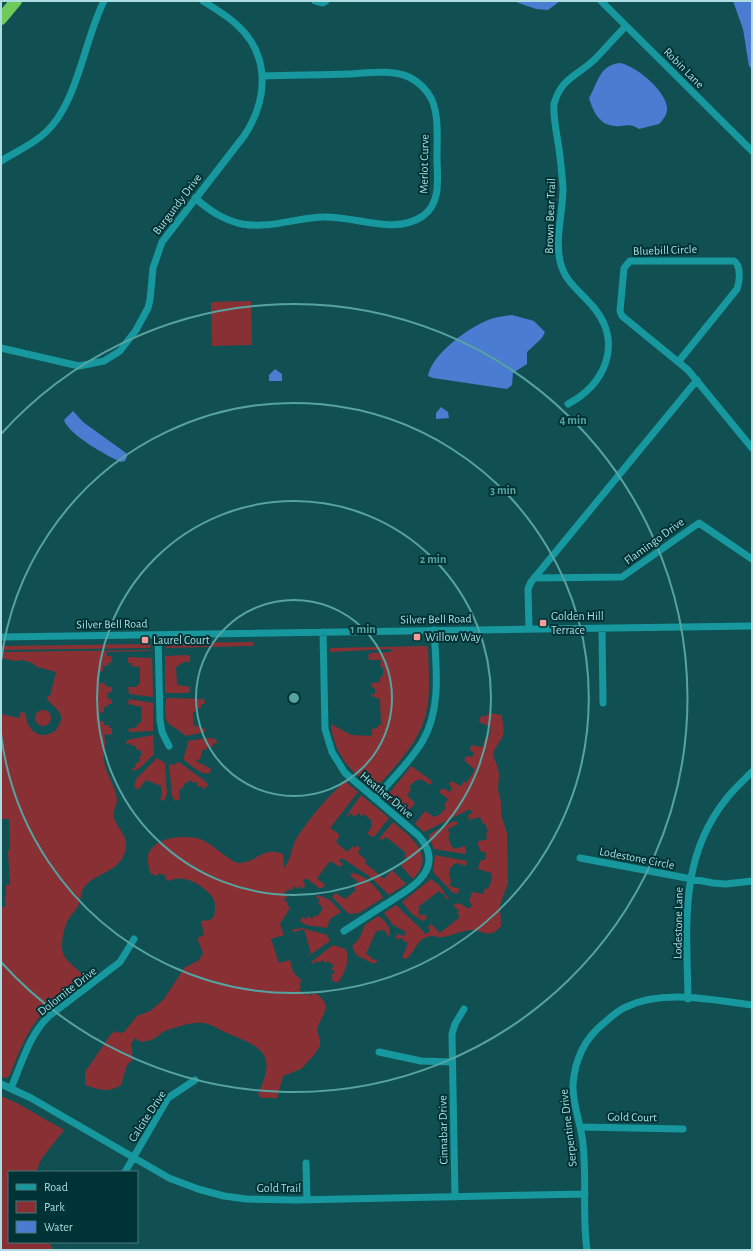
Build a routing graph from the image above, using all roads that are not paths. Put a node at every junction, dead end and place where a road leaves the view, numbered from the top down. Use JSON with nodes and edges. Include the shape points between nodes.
{"nodes":[{"id":1,"x":16,"y":1,"type":"edge"},
{"id":2,"x":104,"y":1,"type":"edge"},
{"id":3,"x":203,"y":1,"type":"edge"},
{"id":4,"x":315,"y":1,"type":"edge"},
{"id":5,"x":326,"y":1,"type":"edge"},
{"id":6,"x":601,"y":1,"type":"edge"},
{"id":7,"x":1,"y":19,"type":"edge"},
{"id":8,"x":626,"y":26,"type":"junction"},
{"id":9,"x":262,"y":76,"type":"junction"},
{"id":10,"x":752,"y":151,"type":"edge"},
{"id":11,"x":1,"y":161,"type":"edge"},
{"id":12,"x":195,"y":198,"type":"junction"},
{"id":13,"x":1,"y":348,"type":"edge"},
{"id":14,"x":678,"y":362,"type":"junction"},
{"id":15,"x":697,"y":380,"type":"junction"},
{"id":16,"x":568,"y":404,"type":"dead end"},
{"id":17,"x":752,"y":448,"type":"edge"},
{"id":18,"x":752,"y":558,"type":"edge"},
{"id":19,"x":534,"y":578,"type":"junction"},
{"id":20,"x":752,"y":626,"type":"edge"},
{"id":21,"x":602,"y":628,"type":"junction"},
{"id":22,"x":529,"y":629,"type":"junction"},
{"id":23,"x":434,"y":630,"type":"junction"},
{"id":24,"x":323,"y":632,"type":"junction"},
{"id":25,"x":158,"y":635,"type":"junction"},
{"id":26,"x":1,"y":637,"type":"edge"},
{"id":27,"x":603,"y":703,"type":"dead end"},
{"id":28,"x":169,"y":746,"type":"dead end"},
{"id":29,"x":752,"y":772,"type":"edge"},
{"id":30,"x":375,"y":798,"type":"junction"},
{"id":31,"x":580,"y":858,"type":"dead end"},
{"id":32,"x":690,"y":879,"type":"junction"},
{"id":33,"x":752,"y":881,"type":"edge"},
{"id":34,"x":344,"y":931,"type":"dead end"},
{"id":35,"x":134,"y":939,"type":"dead end"},
{"id":36,"x":688,"y":999,"type":"junction"},
{"id":37,"x":752,"y":1005,"type":"edge"},
{"id":38,"x":464,"y":1009,"type":"dead end"},
{"id":39,"x":379,"y":1052,"type":"dead end"},
{"id":40,"x":452,"y":1062,"type":"junction"},
{"id":41,"x":195,"y":1080,"type":"dead end"},
{"id":42,"x":1,"y":1084,"type":"edge"},
{"id":43,"x":11,"y":1088,"type":"junction"},
{"id":44,"x":580,"y":1127,"type":"junction"},
{"id":45,"x":683,"y":1129,"type":"dead end"},
{"id":46,"x":134,"y":1158,"type":"junction"},
{"id":47,"x":306,"y":1163,"type":"dead end"},
{"id":48,"x":126,"y":1171,"type":"edge"},
{"id":49,"x":585,"y":1194,"type":"junction"},
{"id":50,"x":455,"y":1197,"type":"junction"},
{"id":51,"x":307,"y":1199,"type":"junction"},
{"id":52,"x":587,"y":1250,"type":"edge"}],
"edges":[{"from":1,"to":7,"type":"highway"},
{"from":2,"to":11,"type":"street","via":[[58,118],[39,138]]},
{"from":3,"to":9,"type":"street","name":"Burgundy Drive","via":[[231,19],[244,32],[257,54]]},
{"from":4,"to":5,"type":"street"},
{"from":6,"to":8,"type":"street","name":"Robin Lane"},
{"from":8,"to":10,"type":"street","name":"Robin Lane"},
{"from":8,"to":16,"type":"street","name":"Brown Bear Trail","via":[[596,59],[566,81],[558,91],[554,104],[563,190],[558,246],[560,262],[571,286],[599,315],[606,331],[608,345],[607,360],[598,380],[589,391]]},
{"from":9,"to":12,"type":"street","name":"Burgundy Drive","via":[[261,99],[252,123]]},
{"from":9,"to":12,"type":"street","name":"Merlot Curve","via":[[386,73],[409,77],[420,84],[431,99],[436,116],[438,192],[431,207],[418,218],[405,223],[385,224],[343,217],[322,217],[257,226],[224,218]]},
{"from":12,"to":13,"type":"street","name":"Burgundy Drive","via":[[162,242],[153,268],[148,308],[129,340],[116,353],[99,362],[79,366]]},
{"from":14,"to":14,"type":"street","name":"Bluebill Circle","via":[[620,314],[626,264],[630,261],[647,260],[727,259],[736,262],[739,275],[737,289]]},
{"from":14,"to":15,"type":"street","name":"Bluebill Circle"},
{"from":15,"to":17,"type":"street","name":"Bluebill Circle"},
{"from":15,"to":19,"type":"street"},
{"from":18,"to":19,"type":"street","name":"Flamingo Drive","via":[[699,523],[622,577]]},
{"from":19,"to":22,"type":"street","via":[[528,589]]},
{"from":20,"to":21,"type":"street","name":"Silver Bell Road"},
{"from":21,"to":22,"type":"street","name":"Silver Bell Road"},
{"from":21,"to":27,"type":"street"},
{"from":22,"to":23,"type":"street","name":"Silver Bell Road"},
{"from":23,"to":24,"type":"street","name":"Silver Bell Road"},
{"from":23,"to":30,"type":"street","via":[[436,695],[432,721],[414,754]]},
{"from":24,"to":25,"type":"street","name":"Silver Bell Road"},
{"from":24,"to":30,"type":"street","name":"Heather Drive","via":[[324,722],[328,743],[339,766]]},
{"from":25,"to":26,"type":"street","name":"Silver Bell Road"},
{"from":25,"to":28,"type":"street","via":[[160,720],[162,732]]},
{"from":29,"to":32,"type":"street","name":"Lodestone Lane","via":[[727,798],[708,827]]},
{"from":30,"to":34,"type":"street","name":"Heather Drive","via":[[423,840],[428,852],[428,865],[417,883]]},
{"from":31,"to":32,"type":"street","name":"Lodestone Circle"},
{"from":32,"to":33,"type":"street","name":"Lodestone Circle","via":[[726,884]]},
{"from":32,"to":36,"type":"street","name":"Lodestone Lane","via":[[686,911]]},
{"from":35,"to":43,"type":"street","name":"Dolomite Drive","via":[[120,962],[39,1026]]},
{"from":36,"to":37,"type":"street","name":"Serpentine Drive"},
{"from":36,"to":44,"type":"street","name":"Serpentine Drive","via":[[654,999],[631,1005],[616,1013],[590,1036],[579,1057],[573,1081],[574,1102]]},
{"from":38,"to":40,"type":"street","name":"Cinnabar Drive","via":[[453,1029]]},
{"from":39,"to":40,"type":"street","via":[[421,1061]]},
{"from":40,"to":50,"type":"street","name":"Cinnabar Drive"},
{"from":41,"to":46,"type":"street","name":"Calcite Drive","via":[[168,1098]]},
{"from":42,"to":43,"type":"street","name":"Gold Trail"},
{"from":43,"to":46,"type":"street","name":"Gold Trail"},
{"from":44,"to":45,"type":"street","name":"Gold Court"},
{"from":44,"to":49,"type":"street","name":"Serpentine Drive","via":[[584,1153]]},
{"from":46,"to":48,"type":"street","name":"Calcite Drive"},
{"from":46,"to":51,"type":"street","name":"Gold Trail","via":[[179,1182],[211,1193],[246,1199]]},
{"from":47,"to":51,"type":"street"},
{"from":49,"to":50,"type":"street","name":"Gold Trail"},
{"from":49,"to":52,"type":"street","name":"Serpentine Drive"},
{"from":50,"to":51,"type":"street","name":"Gold Trail"}]}
